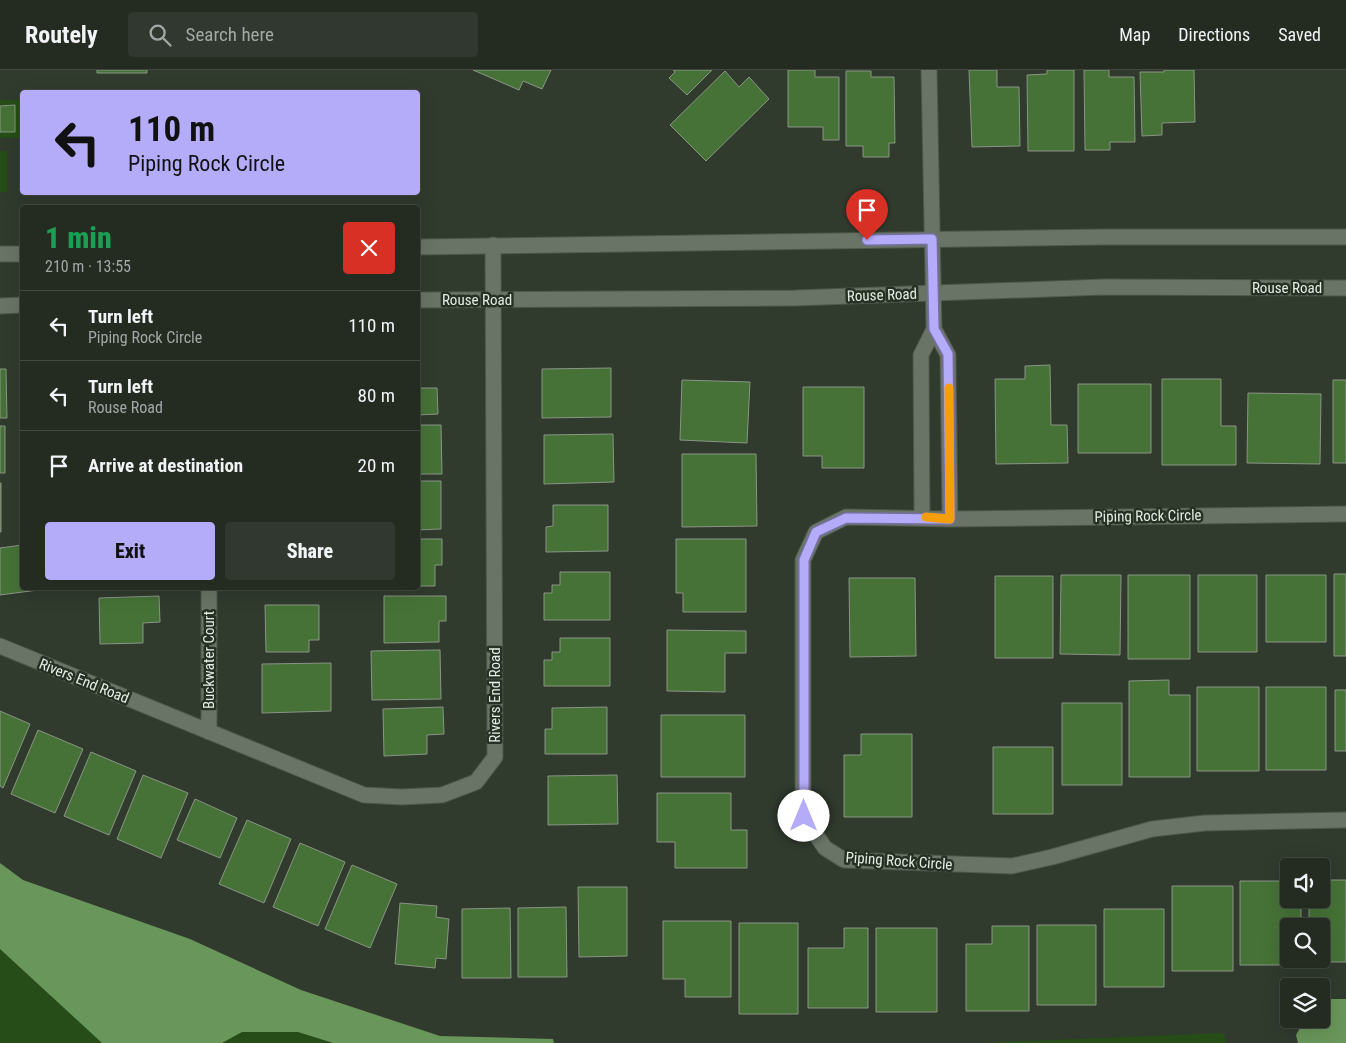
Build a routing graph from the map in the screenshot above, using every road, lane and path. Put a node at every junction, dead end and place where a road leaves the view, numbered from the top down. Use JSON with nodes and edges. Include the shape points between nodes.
{"nodes":[{"id":1,"x":929,"y":70,"type":"edge"},
{"id":2,"x":1346,"y":237,"type":"edge"},
{"id":3,"x":932,"y":239,"type":"junction"},
{"id":4,"x":493,"y":245,"type":"junction"},
{"id":5,"x":420,"y":246,"type":"edge"},
{"id":6,"x":0,"y":254,"type":"edge"},
{"id":7,"x":20,"y":254,"type":"edge"},
{"id":8,"x":1346,"y":288,"type":"edge"},
{"id":9,"x":933,"y":293,"type":"junction"},
{"id":10,"x":420,"y":300,"type":"edge"},
{"id":11,"x":494,"y":300,"type":"junction"},
{"id":12,"x":20,"y":305,"type":"edge"},
{"id":13,"x":0,"y":306,"type":"edge"},
{"id":14,"x":934,"y":329,"type":"junction"},
{"id":15,"x":922,"y":430,"type":"junction"},
{"id":16,"x":949,"y":431,"type":"junction"},
{"id":17,"x":1346,"y":514,"type":"edge"},
{"id":18,"x":922,"y":517,"type":"junction"},
{"id":19,"x":950,"y":519,"type":"junction"},
{"id":20,"x":209,"y":590,"type":"edge"},
{"id":21,"x":0,"y":646,"type":"edge"},
{"id":22,"x":209,"y":732,"type":"junction"},
{"id":23,"x":1346,"y":820,"type":"edge"}],
"edges":[{"from":1,"to":3,"type":"street"},
{"from":2,"to":3,"type":"street"},
{"from":3,"to":4,"type":"street"},
{"from":3,"to":9,"type":"street"},
{"from":4,"to":5,"type":"street"},
{"from":4,"to":11,"type":"street","name":"Rivers End Road"},
{"from":6,"to":7,"type":"street"},
{"from":8,"to":9,"type":"street","name":"Rouse Road","via":[[1104,287]]},
{"from":9,"to":11,"type":"street","name":"Rouse Road","via":[[795,298]]},
{"from":9,"to":14,"type":"street"},
{"from":10,"to":11,"type":"street","name":"Rouse Road"},
{"from":11,"to":22,"type":"street","name":"Rivers End Road","via":[[495,757],[476,782],[442,795],[402,798],[364,795]]},
{"from":12,"to":13,"type":"street"},
{"from":14,"to":15,"type":"street","via":[[921,354]]},
{"from":14,"to":16,"type":"street","via":[[948,354]]},
{"from":15,"to":16,"type":"street"},
{"from":15,"to":18,"type":"street"},
{"from":16,"to":19,"type":"street"},
{"from":17,"to":19,"type":"street","name":"Piping Rock Circle"},
{"from":18,"to":19,"type":"street","name":"Piping Rock Circle"},
{"from":18,"to":23,"type":"street","name":"Piping Rock Circle","via":[[846,518],[816,532],[804,560],[804,816],[825,848],[844,860],[1012,866],[1152,829],[1205,823]]},
{"from":20,"to":22,"type":"street","name":"Buckwater Court"},
{"from":21,"to":22,"type":"street","name":"Rivers End Road"}]}
